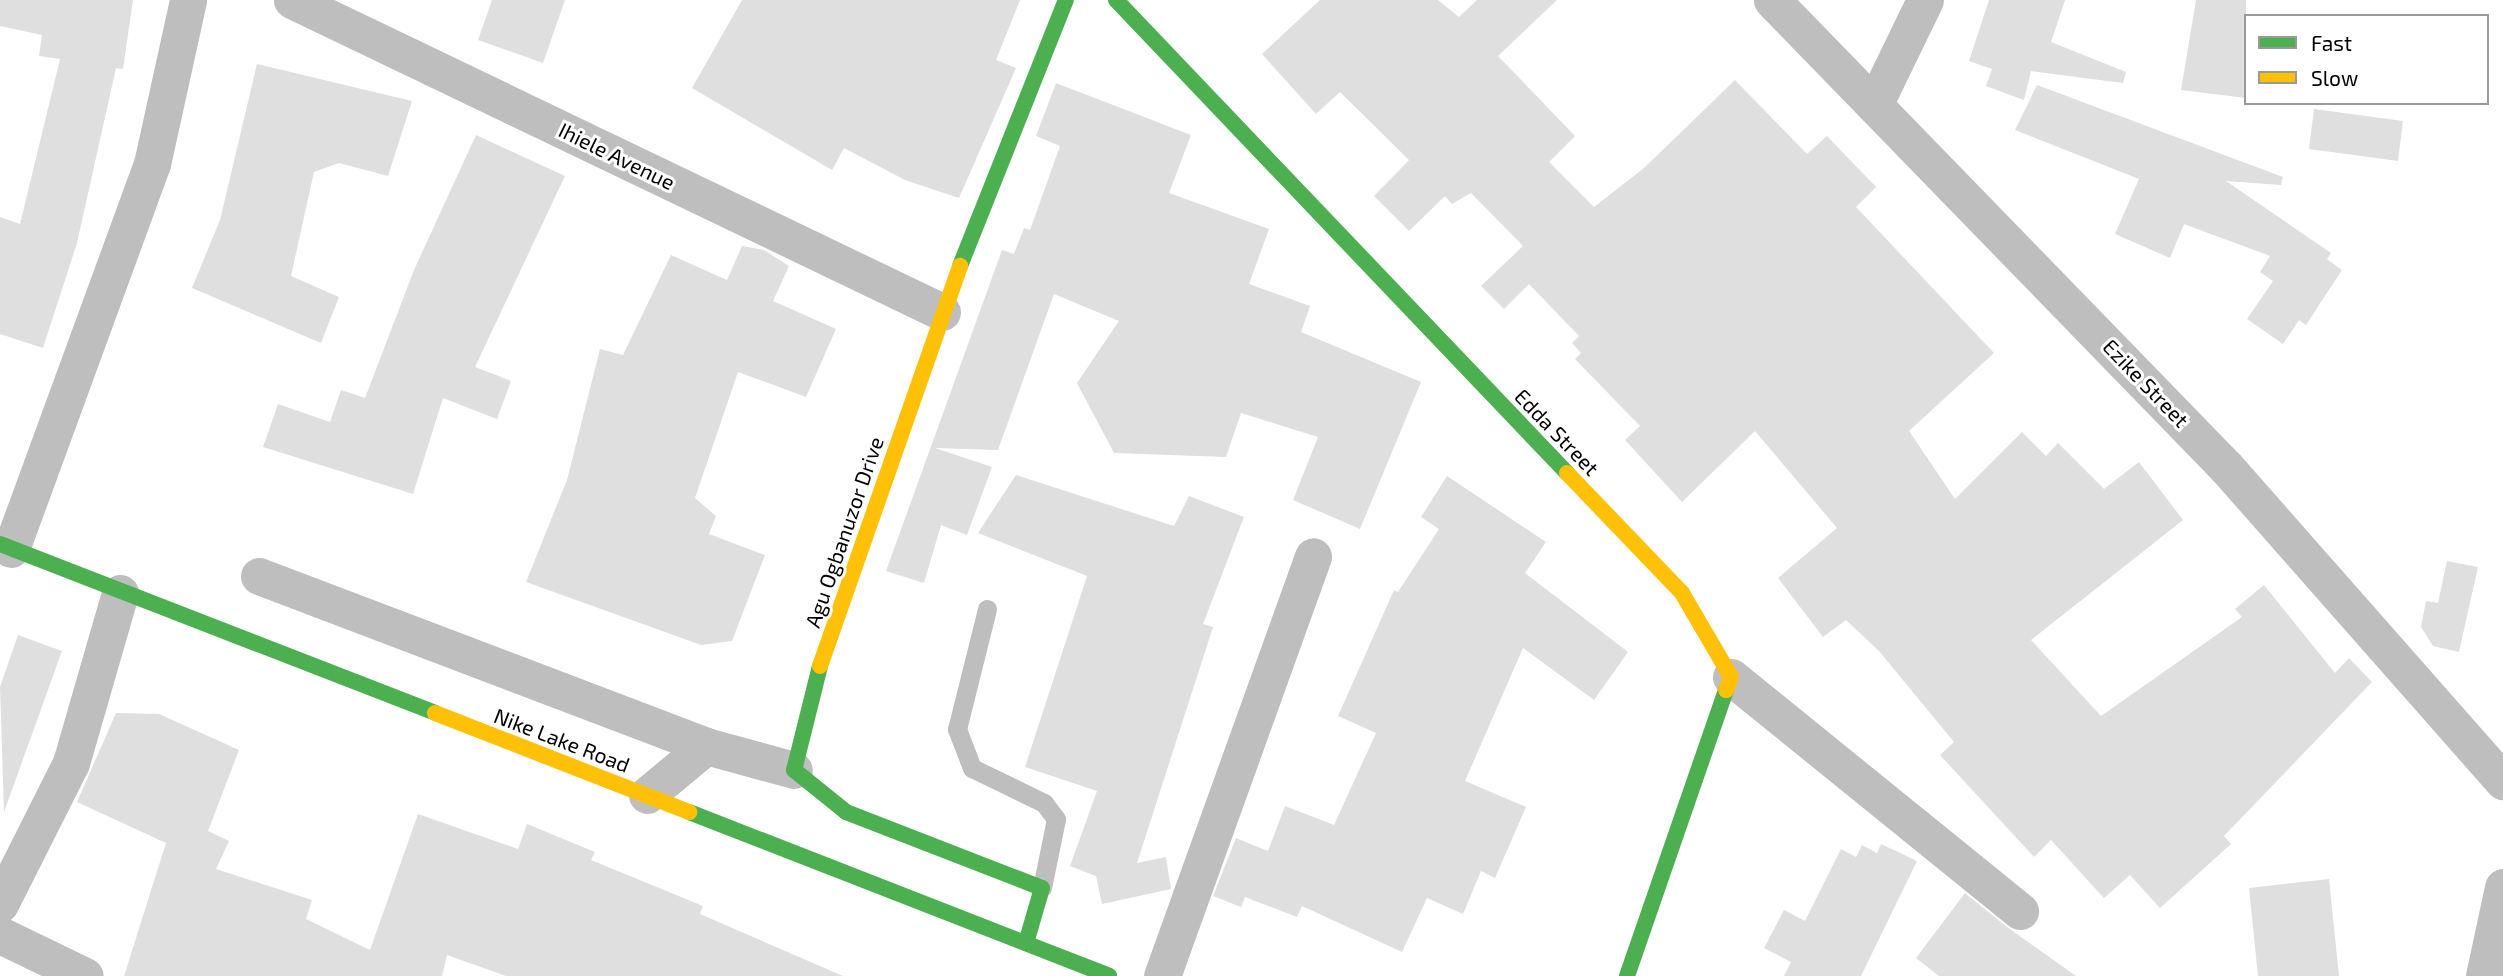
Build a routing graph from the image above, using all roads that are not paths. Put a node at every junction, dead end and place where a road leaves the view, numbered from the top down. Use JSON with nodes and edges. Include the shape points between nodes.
{"nodes":[{"id":1,"x":188,"y":0,"type":"edge"},
{"id":2,"x":292,"y":0,"type":"edge"},
{"id":3,"x":1066,"y":0,"type":"edge"},
{"id":4,"x":1116,"y":0,"type":"edge"},
{"id":5,"x":1772,"y":0,"type":"edge"},
{"id":6,"x":1925,"y":0,"type":"edge"},
{"id":7,"x":1876,"y":101,"type":"junction"},
{"id":8,"x":942,"y":312,"type":"junction"},
{"id":9,"x":6,"y":547,"type":"edge"},
{"id":10,"x":1313,"y":556,"type":"dead end"},
{"id":11,"x":259,"y":576,"type":"dead end"},
{"id":12,"x":120,"y":593,"type":"junction"},
{"id":13,"x":987,"y":609,"type":"dead end"},
{"id":14,"x":1731,"y":677,"type":"junction"},
{"id":15,"x":706,"y":746,"type":"junction"},
{"id":16,"x":794,"y":770,"type":"junction"},
{"id":17,"x":2503,"y":781,"type":"edge"},
{"id":18,"x":647,"y":795,"type":"junction"},
{"id":19,"x":2503,"y":887,"type":"edge"},
{"id":20,"x":1042,"y":888,"type":"junction"},
{"id":21,"x":0,"y":904,"type":"edge"},
{"id":22,"x":2020,"y":911,"type":"dead end"},
{"id":23,"x":0,"y":934,"type":"edge"},
{"id":24,"x":1026,"y":943,"type":"junction"},
{"id":25,"x":85,"y":976,"type":"edge"},
{"id":26,"x":1109,"y":976,"type":"edge"},
{"id":27,"x":1162,"y":976,"type":"edge"},
{"id":28,"x":1626,"y":976,"type":"edge"},
{"id":29,"x":2484,"y":976,"type":"edge"}],
"edges":[{"from":1,"to":9,"type":"street","via":[[152,164]]},
{"from":2,"to":8,"type":"street","name":"Ihiele Avenue"},
{"from":3,"to":8,"type":"street","name":"Agu Ogbanuzor Drive"},
{"from":4,"to":14,"type":"street","name":"Edda Street","via":[[1682,593]]},
{"from":5,"to":7,"type":"street","name":"Ezike Street"},
{"from":6,"to":7,"type":"street"},
{"from":7,"to":17,"type":"street","name":"Ezike Street","via":[[2226,467]]},
{"from":8,"to":16,"type":"street","name":"Agu Ogbanuzor Drive","via":[[810,694]]},
{"from":9,"to":12,"type":"street","name":"Nike Lake Road"},
{"from":10,"to":27,"type":"street"},
{"from":11,"to":15,"type":"street"},
{"from":12,"to":18,"type":"street","name":"Nike Lake Road"},
{"from":12,"to":21,"type":"street","via":[[71,763]]},
{"from":13,"to":20,"type":"lane","via":[[957,729],[971,768],[1044,803],[1056,819]]},
{"from":14,"to":22,"type":"street"},
{"from":14,"to":28,"type":"street"},
{"from":15,"to":16,"type":"street"},
{"from":15,"to":18,"type":"street"},
{"from":16,"to":20,"type":"street","via":[[846,812]]},
{"from":18,"to":24,"type":"street","name":"Nike Lake Road"},
{"from":19,"to":29,"type":"street"},
{"from":20,"to":24,"type":"street"},
{"from":23,"to":25,"type":"street"},
{"from":24,"to":26,"type":"street","name":"Nike Lake Road"}]}
